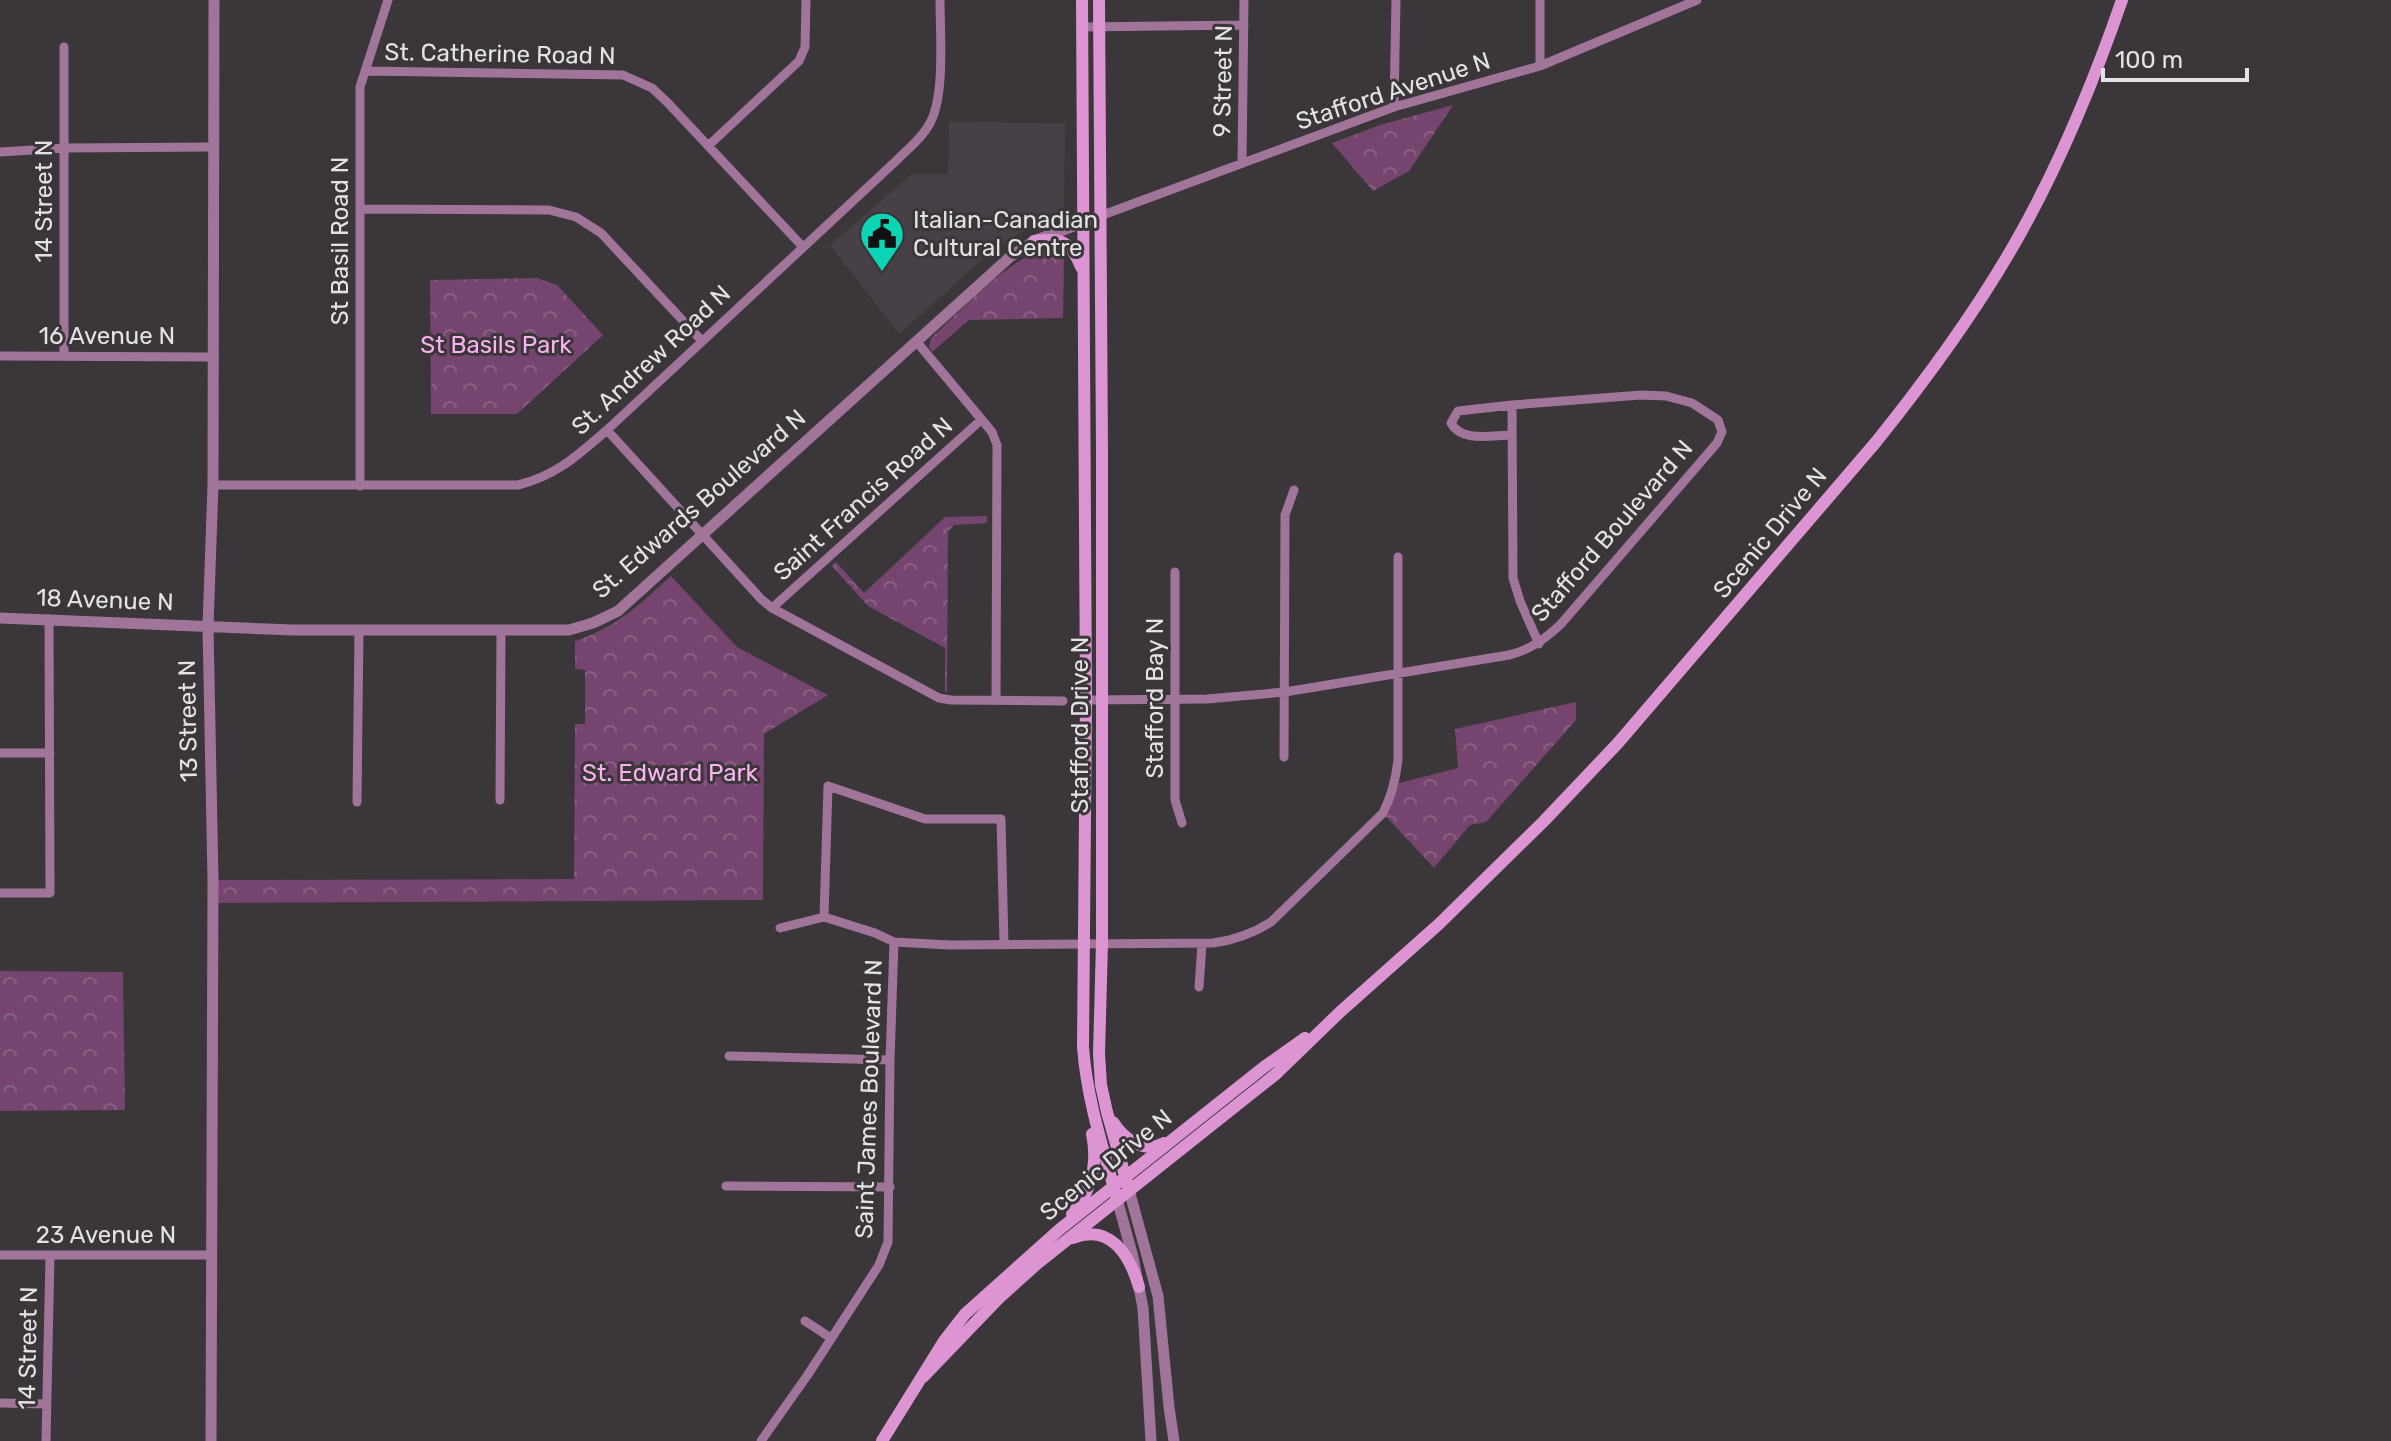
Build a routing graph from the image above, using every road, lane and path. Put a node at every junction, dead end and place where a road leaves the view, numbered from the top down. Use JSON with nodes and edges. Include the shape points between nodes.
{"nodes":[{"id":1,"x":214,"y":0,"type":"edge"},
{"id":2,"x":388,"y":0,"type":"edge"},
{"id":3,"x":806,"y":0,"type":"edge"},
{"id":4,"x":940,"y":0,"type":"edge"},
{"id":5,"x":1082,"y":0,"type":"edge"},
{"id":6,"x":1099,"y":0,"type":"edge"},
{"id":7,"x":1244,"y":0,"type":"edge"},
{"id":8,"x":1396,"y":0,"type":"edge"},
{"id":9,"x":1540,"y":0,"type":"edge"},
{"id":10,"x":1697,"y":0,"type":"edge"},
{"id":11,"x":2122,"y":0,"type":"edge"},
{"id":12,"x":1244,"y":25,"type":"junction"},
{"id":13,"x":1099,"y":26,"type":"junction"},
{"id":14,"x":1082,"y":27,"type":"junction"},
{"id":15,"x":64,"y":47,"type":"dead end"},
{"id":16,"x":1540,"y":66,"type":"junction"},
{"id":17,"x":366,"y":71,"type":"junction"},
{"id":18,"x":1394,"y":107,"type":"junction"},
{"id":19,"x":708,"y":146,"type":"junction"},
{"id":20,"x":214,"y":147,"type":"junction"},
{"id":21,"x":64,"y":148,"type":"junction"},
{"id":22,"x":0,"y":152,"type":"edge"},
{"id":23,"x":1242,"y":163,"type":"junction"},
{"id":24,"x":361,"y":209,"type":"junction"},
{"id":25,"x":1100,"y":216,"type":"junction"},
{"id":26,"x":1084,"y":222,"type":"junction"},
{"id":27,"x":1034,"y":241,"type":"junction"},
{"id":28,"x":803,"y":247,"type":"junction"},
{"id":29,"x":1083,"y":273,"type":"junction"},
{"id":30,"x":701,"y":340,"type":"junction"},
{"id":31,"x":916,"y":341,"type":"junction"},
{"id":32,"x":64,"y":355,"type":"junction"},
{"id":33,"x":0,"y":356,"type":"edge"},
{"id":34,"x":214,"y":357,"type":"junction"},
{"id":35,"x":1512,"y":405,"type":"junction"},
{"id":36,"x":981,"y":420,"type":"junction"},
{"id":37,"x":607,"y":430,"type":"junction"},
{"id":38,"x":1512,"y":435,"type":"junction"},
{"id":39,"x":213,"y":485,"type":"junction"},
{"id":40,"x":360,"y":486,"type":"junction"},
{"id":41,"x":1294,"y":490,"type":"dead end"},
{"id":42,"x":702,"y":534,"type":"junction"},
{"id":43,"x":1398,"y":557,"type":"dead end"},
{"id":44,"x":1175,"y":572,"type":"dead end"},
{"id":45,"x":772,"y":608,"type":"junction"},
{"id":46,"x":0,"y":618,"type":"edge"},
{"id":47,"x":49,"y":619,"type":"junction"},
{"id":48,"x":208,"y":626,"type":"junction"},
{"id":49,"x":359,"y":630,"type":"junction"},
{"id":50,"x":501,"y":631,"type":"junction"},
{"id":51,"x":1539,"y":644,"type":"junction"},
{"id":52,"x":1398,"y":674,"type":"junction"},
{"id":53,"x":1285,"y":692,"type":"junction"},
{"id":54,"x":996,"y":700,"type":"junction"},
{"id":55,"x":1086,"y":700,"type":"junction"},
{"id":56,"x":1102,"y":700,"type":"junction"},
{"id":57,"x":1175,"y":700,"type":"junction"},
{"id":58,"x":1063,"y":701,"type":"dead end"},
{"id":59,"x":0,"y":753,"type":"edge"},
{"id":60,"x":50,"y":753,"type":"junction"},
{"id":61,"x":1284,"y":757,"type":"dead end"},
{"id":62,"x":500,"y":800,"type":"dead end"},
{"id":63,"x":357,"y":802,"type":"dead end"},
{"id":64,"x":1182,"y":823,"type":"dead end"},
{"id":65,"x":0,"y":893,"type":"edge"},
{"id":66,"x":824,"y":917,"type":"junction"},
{"id":67,"x":780,"y":928,"type":"dead end"},
{"id":68,"x":894,"y":942,"type":"junction"},
{"id":69,"x":1102,"y":943,"type":"junction"},
{"id":70,"x":1202,"y":944,"type":"junction"},
{"id":71,"x":1004,"y":945,"type":"junction"},
{"id":72,"x":1085,"y":945,"type":"junction"},
{"id":73,"x":1199,"y":987,"type":"dead end"},
{"id":74,"x":1340,"y":1012,"type":"junction"},
{"id":75,"x":729,"y":1056,"type":"dead end"},
{"id":76,"x":890,"y":1060,"type":"junction"},
{"id":77,"x":1092,"y":1111,"type":"junction"},
{"id":78,"x":1107,"y":1112,"type":"junction"},
{"id":79,"x":1178,"y":1136,"type":"junction"},
{"id":80,"x":1127,"y":1184,"type":"junction"},
{"id":81,"x":726,"y":1186,"type":"dead end"},
{"id":82,"x":890,"y":1187,"type":"junction"},
{"id":83,"x":1116,"y":1193,"type":"junction"},
{"id":84,"x":1061,"y":1235,"type":"junction"},
{"id":85,"x":0,"y":1255,"type":"edge"},
{"id":86,"x":212,"y":1255,"type":"junction"},
{"id":87,"x":50,"y":1256,"type":"junction"},
{"id":88,"x":1139,"y":1287,"type":"junction"},
{"id":89,"x":805,"y":1321,"type":"dead end"},
{"id":90,"x":831,"y":1338,"type":"junction"},
{"id":91,"x":0,"y":1403,"type":"edge"},
{"id":92,"x":46,"y":1404,"type":"junction"},
{"id":93,"x":46,"y":1441,"type":"edge"},
{"id":94,"x":211,"y":1441,"type":"edge"},
{"id":95,"x":761,"y":1441,"type":"edge"},
{"id":96,"x":882,"y":1441,"type":"edge"},
{"id":97,"x":1151,"y":1441,"type":"edge"},
{"id":98,"x":1174,"y":1441,"type":"edge"}],
"edges":[{"from":1,"to":20,"type":"street","name":"13 Street N"},
{"from":2,"to":17,"type":"street","name":"St Basil Road N"},
{"from":3,"to":19,"type":"street","via":[[805,47],[799,61]]},
{"from":4,"to":28,"type":"street","name":"St. Andrew Road N","via":[[939,80],[931,123]]},
{"from":5,"to":14,"type":"main road","name":"Stafford Drive N"},
{"from":6,"to":13,"type":"main road","name":"Stafford Drive N"},
{"from":7,"to":12,"type":"street","name":"9 Street N"},
{"from":8,"to":18,"type":"street"},
{"from":9,"to":16,"type":"street"},
{"from":10,"to":16,"type":"street","name":"Stafford Avenue N"},
{"from":11,"to":74,"type":"main road","name":"Scenic Drive N","via":[[2071,131],[2019,235],[1911,399],[1618,743],[1439,924]]},
{"from":12,"to":13,"type":"street"},
{"from":12,"to":23,"type":"street","name":"9 Street N"},
{"from":13,"to":14,"type":"street"},
{"from":13,"to":25,"type":"main road","name":"Stafford Drive N"},
{"from":14,"to":26,"type":"main road","name":"Stafford Drive N"},
{"from":15,"to":21,"type":"street","name":"14 Street N"},
{"from":16,"to":18,"type":"street","name":"Stafford Avenue N"},
{"from":17,"to":19,"type":"street","name":"St. Catherine Road N","via":[[630,77],[652,88]]},
{"from":17,"to":24,"type":"street","name":"St Basil Road N","via":[[360,87]]},
{"from":18,"to":23,"type":"street","name":"Stafford Avenue N"},
{"from":19,"to":28,"type":"street","name":"St. Catherine Road N"},
{"from":20,"to":21,"type":"street"},
{"from":20,"to":34,"type":"street","name":"13 Street N"},
{"from":21,"to":22,"type":"street"},
{"from":21,"to":32,"type":"street","name":"14 Street N"},
{"from":23,"to":25,"type":"street","name":"Stafford Avenue N"},
{"from":24,"to":30,"type":"street","via":[[549,210],[576,217],[601,233]]},
{"from":24,"to":40,"type":"street","name":"St Basil Road N"},
{"from":25,"to":26,"type":"street","name":"St. Edwards Boulevard N"},
{"from":25,"to":56,"type":"main road","name":"Stafford Drive N"},
{"from":26,"to":27,"type":"street","name":"St. Edwards Boulevard N"},
{"from":26,"to":29,"type":"main road","name":"Stafford Drive N"},
{"from":27,"to":29,"type":"main road","via":[[1069,246]]},
{"from":27,"to":31,"type":"street","name":"St. Edwards Boulevard N"},
{"from":28,"to":30,"type":"street","name":"St. Andrew Road N"},
{"from":29,"to":55,"type":"main road","name":"Stafford Drive N"},
{"from":30,"to":37,"type":"street","name":"St. Andrew Road N"},
{"from":31,"to":36,"type":"street"},
{"from":31,"to":42,"type":"street","name":"St. Edwards Boulevard N"},
{"from":32,"to":33,"type":"street","name":"16 Avenue N"},
{"from":32,"to":34,"type":"street","name":"16 Avenue N"},
{"from":34,"to":39,"type":"street","name":"13 Street N"},
{"from":35,"to":38,"type":"street","name":"Stafford Boulevard N"},
{"from":35,"to":38,"type":"street","name":"Stafford Boulevard N","via":[[1458,411],[1451,423],[1465,436]]},
{"from":35,"to":51,"type":"street","name":"Stafford Boulevard N","via":[[1666,396],[1714,416],[1722,432]]},
{"from":36,"to":45,"type":"street","name":"Saint Francis Road N"},
{"from":36,"to":54,"type":"street","via":[[997,445]]},
{"from":37,"to":40,"type":"street","name":"St. Andrew Road N","via":[[559,469],[518,485]]},
{"from":37,"to":42,"type":"street"},
{"from":38,"to":51,"type":"street","name":"Stafford Boulevard N","via":[[1513,578]]},
{"from":39,"to":40,"type":"street","name":"St. Andrew Road N"},
{"from":39,"to":48,"type":"street","name":"13 Street N"},
{"from":41,"to":53,"type":"street","via":[[1285,515]]},
{"from":42,"to":45,"type":"street"},
{"from":42,"to":50,"type":"street","name":"St. Edwards Boulevard N","via":[[606,617],[569,630]]},
{"from":43,"to":52,"type":"street"},
{"from":44,"to":57,"type":"street","name":"Stafford Bay N"},
{"from":45,"to":54,"type":"street","via":[[939,698]]},
{"from":46,"to":47,"type":"street","name":"18 Avenue N"},
{"from":47,"to":48,"type":"street","name":"18 Avenue N"},
{"from":47,"to":60,"type":"street"},
{"from":48,"to":49,"type":"street","name":"St. Edwards Boulevard N"},
{"from":48,"to":86,"type":"street","name":"13 Street N"},
{"from":49,"to":50,"type":"street","name":"St. Edwards Boulevard N"},
{"from":49,"to":63,"type":"street"},
{"from":50,"to":62,"type":"street"},
{"from":51,"to":52,"type":"street","name":"Stafford Boulevard N","via":[[1509,655]]},
{"from":52,"to":53,"type":"street","name":"Stafford Boulevard N"},
{"from":52,"to":70,"type":"street","name":"Saint James Boulevard N","via":[[1396,772],[1383,813],[1271,922],[1241,938]]},
{"from":53,"to":57,"type":"street","name":"Stafford Boulevard N"},
{"from":53,"to":61,"type":"street"},
{"from":54,"to":58,"type":"street"},
{"from":55,"to":56,"type":"street","name":"Stafford Boulevard N"},
{"from":55,"to":72,"type":"main road","name":"Stafford Drive N"},
{"from":56,"to":57,"type":"street","name":"Stafford Boulevard N"},
{"from":56,"to":69,"type":"main road","name":"Stafford Drive N"},
{"from":57,"to":64,"type":"street","name":"Stafford Bay N","via":[[1175,800]]},
{"from":59,"to":60,"type":"street"},
{"from":60,"to":65,"type":"street","via":[[50,893]]},
{"from":66,"to":67,"type":"street"},
{"from":66,"to":68,"type":"street","name":"Saint James Boulevard N"},
{"from":66,"to":71,"type":"street","via":[[828,786],[925,819],[1001,819]]},
{"from":68,"to":71,"type":"street","name":"Saint James Boulevard N"},
{"from":68,"to":76,"type":"street","name":"Saint James Boulevard N"},
{"from":69,"to":70,"type":"street","name":"Saint James Boulevard N"},
{"from":69,"to":72,"type":"street","name":"Saint James Boulevard N"},
{"from":69,"to":78,"type":"main road","name":"Stafford Drive N","via":[[1100,1069]]},
{"from":70,"to":73,"type":"street"},
{"from":71,"to":72,"type":"street","name":"Saint James Boulevard N"},
{"from":72,"to":77,"type":"main road","name":"Stafford Drive N","via":[[1083,1047]]},
{"from":74,"to":79,"type":"main road","name":"Scenic Drive N"},
{"from":74,"to":80,"type":"main road","name":"Scenic Drive N","via":[[1276,1074]]},
{"from":75,"to":76,"type":"street"},
{"from":76,"to":82,"type":"street","name":"Saint James Boulevard N"},
{"from":77,"to":83,"type":"main road","name":"Stafford Drive N"},
{"from":77,"to":84,"type":"main road","via":[[1091,1180]]},
{"from":78,"to":79,"type":"main road","via":[[1124,1136],[1137,1144],[1159,1146]]},
{"from":78,"to":80,"type":"main road","name":"Stafford Drive N"},
{"from":79,"to":80,"type":"main road","name":"Scenic Drive N"},
{"from":80,"to":83,"type":"main road","name":"Scenic Drive N"},
{"from":80,"to":98,"type":"street","name":"Stafford Drive N","via":[[1158,1296]]},
{"from":81,"to":82,"type":"street"},
{"from":82,"to":90,"type":"street","name":"Saint James Boulevard N","via":[[886,1250]]},
{"from":83,"to":84,"type":"main road","name":"Scenic Drive N"},
{"from":83,"to":88,"type":"street","name":"Stafford Drive N"},
{"from":84,"to":88,"type":"main road","via":[[1089,1234],[1113,1242],[1127,1255]]},
{"from":84,"to":96,"type":"main road","name":"Scenic Drive N","via":[[965,1314]]},
{"from":85,"to":87,"type":"street","name":"23 Avenue N"},
{"from":86,"to":87,"type":"street","name":"23 Avenue N"},
{"from":86,"to":94,"type":"street","name":"13 Street N"},
{"from":87,"to":92,"type":"street","name":"14 Street N"},
{"from":88,"to":97,"type":"street","name":"Stafford Drive N"},
{"from":89,"to":90,"type":"street"},
{"from":90,"to":95,"type":"street","name":"Saint James Boulevard N"},
{"from":91,"to":92,"type":"street"},
{"from":92,"to":93,"type":"street","name":"14 Street N"}]}
